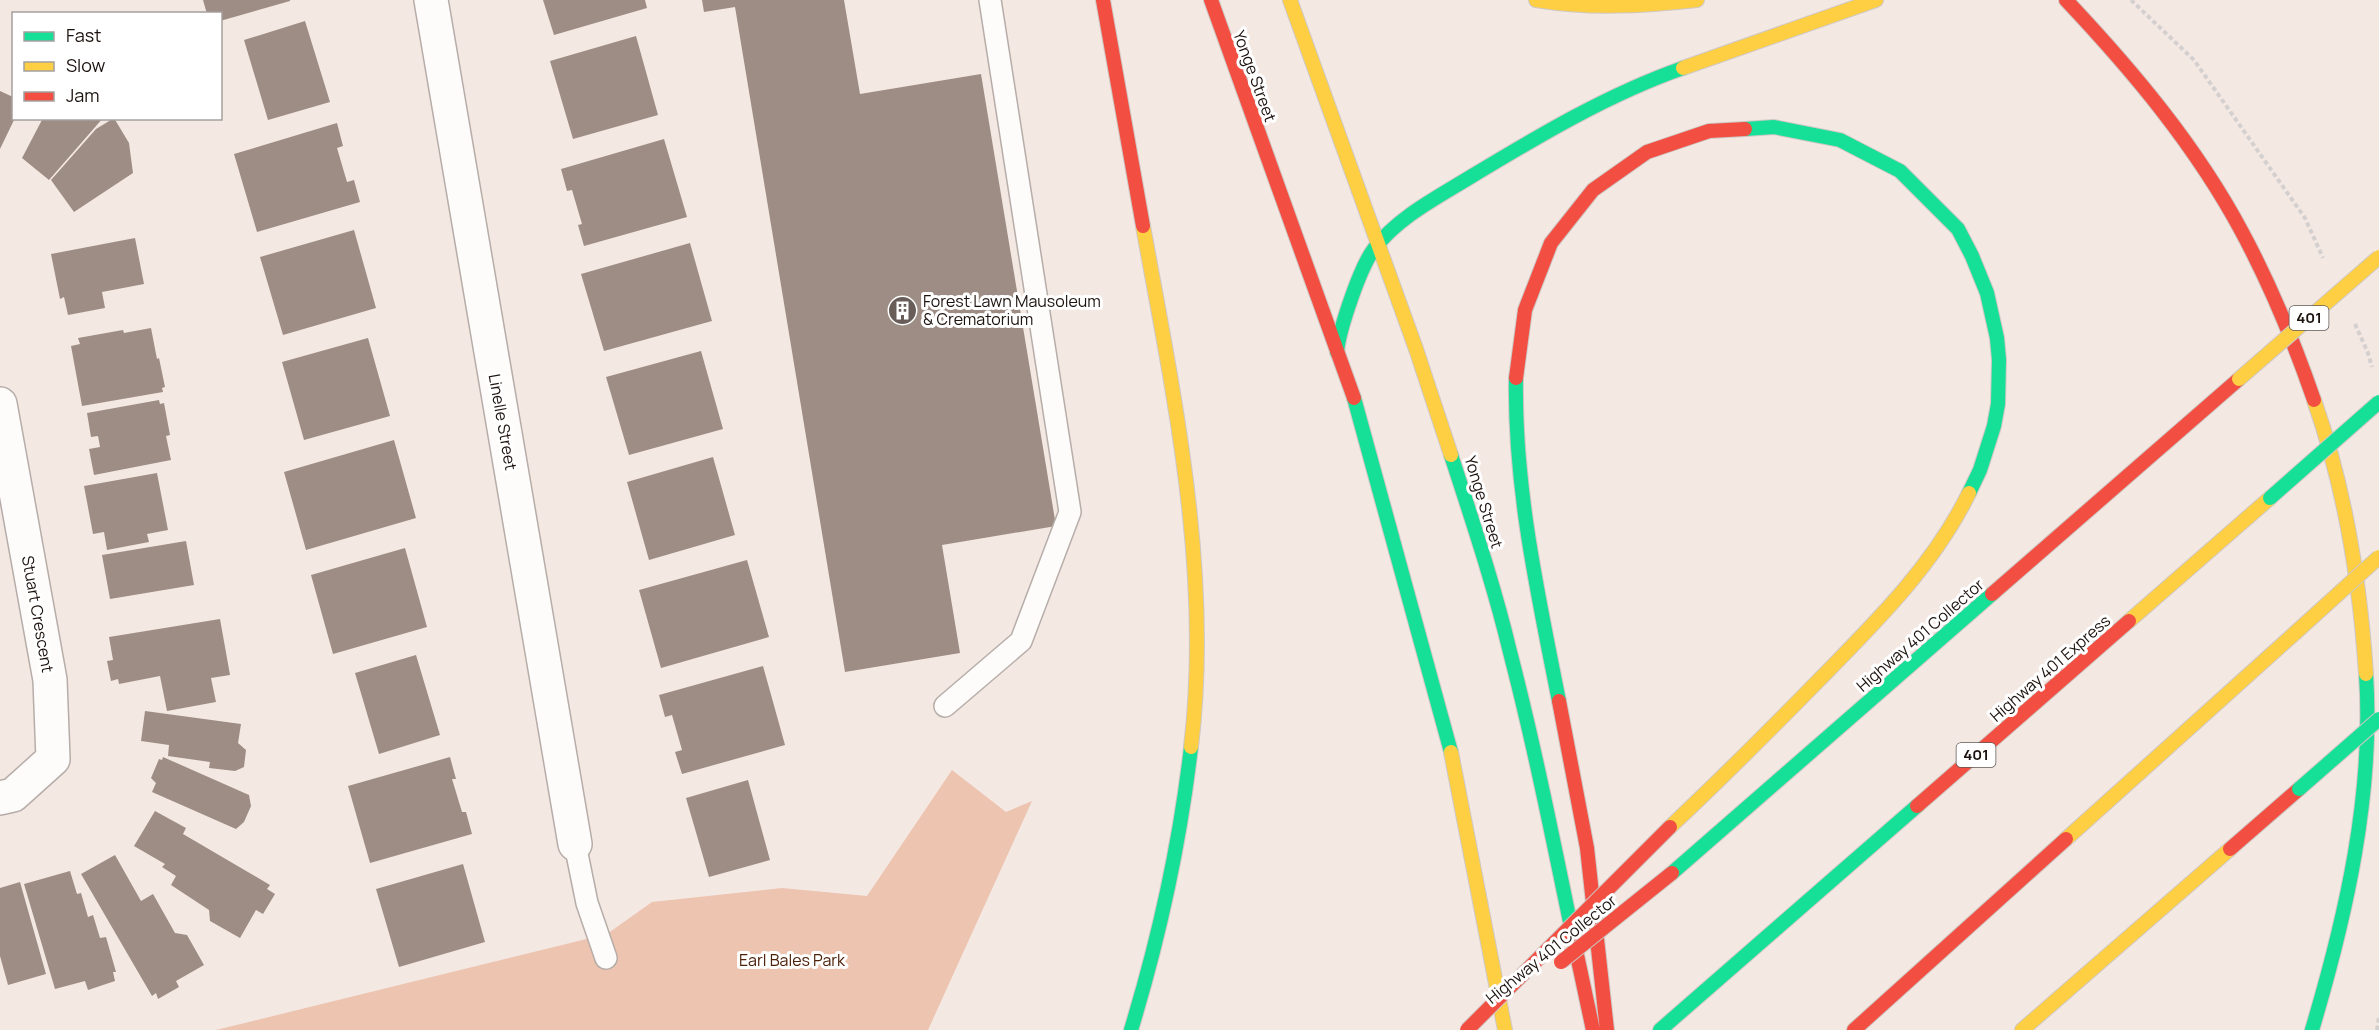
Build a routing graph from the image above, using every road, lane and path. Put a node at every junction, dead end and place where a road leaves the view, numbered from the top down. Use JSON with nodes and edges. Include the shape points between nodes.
{"nodes":[{"id":1,"x":431,"y":0,"type":"edge"},
{"id":2,"x":990,"y":0,"type":"edge"},
{"id":3,"x":1103,"y":0,"type":"edge"},
{"id":4,"x":1211,"y":0,"type":"edge"},
{"id":5,"x":1290,"y":0,"type":"edge"},
{"id":6,"x":1536,"y":0,"type":"edge"},
{"id":7,"x":1697,"y":0,"type":"edge"},
{"id":8,"x":1876,"y":0,"type":"edge"},
{"id":9,"x":2066,"y":0,"type":"edge"},
{"id":10,"x":2131,"y":0,"type":"edge"},
{"id":11,"x":1378,"y":244,"type":"junction"},
{"id":12,"x":2379,"y":257,"type":"edge"},
{"id":13,"x":2324,"y":260,"type":"dead end"},
{"id":14,"x":2354,"y":322,"type":"dead end"},
{"id":15,"x":1337,"y":352,"type":"junction"},
{"id":16,"x":2374,"y":375,"type":"dead end"},
{"id":17,"x":2379,"y":402,"type":"edge"},
{"id":18,"x":0,"y":404,"type":"edge"},
{"id":19,"x":2379,"y":557,"type":"edge"},
{"id":20,"x":945,"y":706,"type":"dead end"},
{"id":21,"x":2379,"y":719,"type":"edge"},
{"id":22,"x":0,"y":798,"type":"edge"},
{"id":23,"x":575,"y":844,"type":"joint"},
{"id":24,"x":606,"y":958,"type":"dead end"},
{"id":25,"x":1551,"y":970,"type":"dead end"},
{"id":26,"x":1532,"y":985,"type":"dead end"},
{"id":27,"x":2379,"y":1017,"type":"edge"},
{"id":28,"x":1131,"y":1030,"type":"edge"},
{"id":29,"x":1467,"y":1030,"type":"edge"},
{"id":30,"x":1477,"y":1030,"type":"edge"},
{"id":31,"x":1505,"y":1030,"type":"edge"},
{"id":32,"x":1593,"y":1030,"type":"edge"},
{"id":33,"x":1606,"y":1030,"type":"edge"},
{"id":34,"x":1660,"y":1030,"type":"edge"},
{"id":35,"x":1854,"y":1030,"type":"edge"},
{"id":36,"x":2022,"y":1030,"type":"edge"},
{"id":37,"x":2312,"y":1030,"type":"edge"},
{"id":38,"x":2377,"y":1030,"type":"edge"}],
"edges":[{"from":1,"to":23,"type":"street","name":"Linelle Street"},
{"from":2,"to":20,"type":"lane","via":[[1070,512],[1021,641]]},
{"from":3,"to":28,"type":"main road","via":[[1177,416],[1191,528],[1196,628],[1194,715],[1176,842],[1160,924]]},
{"from":4,"to":15,"type":"main road","name":"Yonge Street"},
{"from":5,"to":11,"type":"main road","name":"Yonge Street"},
{"from":6,"to":7,"type":"main road","via":[[1623,5]]},
{"from":8,"to":11,"type":"main road","via":[[1622,92],[1473,175],[1402,221]]},
{"from":9,"to":37,"type":"main road","via":[[2157,103],[2188,145],[2241,232],[2310,387],[2348,524],[2363,640],[2366,750],[2349,882]]},
{"from":10,"to":13,"type":"path","via":[[2194,60],[2305,218]]},
{"from":11,"to":15,"type":"main road","via":[[1355,289]]},
{"from":11,"to":32,"type":"main road","name":"Yonge Street","via":[[1450,448],[1507,640]]},
{"from":12,"to":25,"type":"main road","name":"Highway 401 Collector","number":"401","bridge":true,"via":[[1672,873]]},
{"from":14,"to":16,"type":"path"},
{"from":15,"to":31,"type":"main road","name":"Yonge Street","via":[[1355,400],[1453,758]]},
{"from":17,"to":34,"type":"main road","name":"Highway 401 Express","number":"401","bridge":true},
{"from":18,"to":22,"type":"street","name":"Stuart Crescent","via":[[50,680],[53,759],[13,795]]},
{"from":19,"to":35,"type":"main road","bridge":true},
{"from":21,"to":36,"type":"main road","bridge":true},
{"from":23,"to":24,"type":"lane","via":[[587,903]]},
{"from":26,"to":30,"type":"main road","name":"Highway 401 Collector"},
{"from":27,"to":38,"type":"path"},
{"from":29,"to":33,"type":"main road","bridge":true,"via":[[1670,827],[1837,662],[1882,614],[1949,527],[1974,482],[1990,440],[1997,415],[2001,362],[1996,327],[1982,280],[1961,234],[1922,188],[1885,161],[1850,143],[1804,130],[1723,127],[1676,139],[1634,159],[1576,205],[1541,262],[1526,304],[1516,376],[1518,450],[1541,607],[1587,845]]}]}
